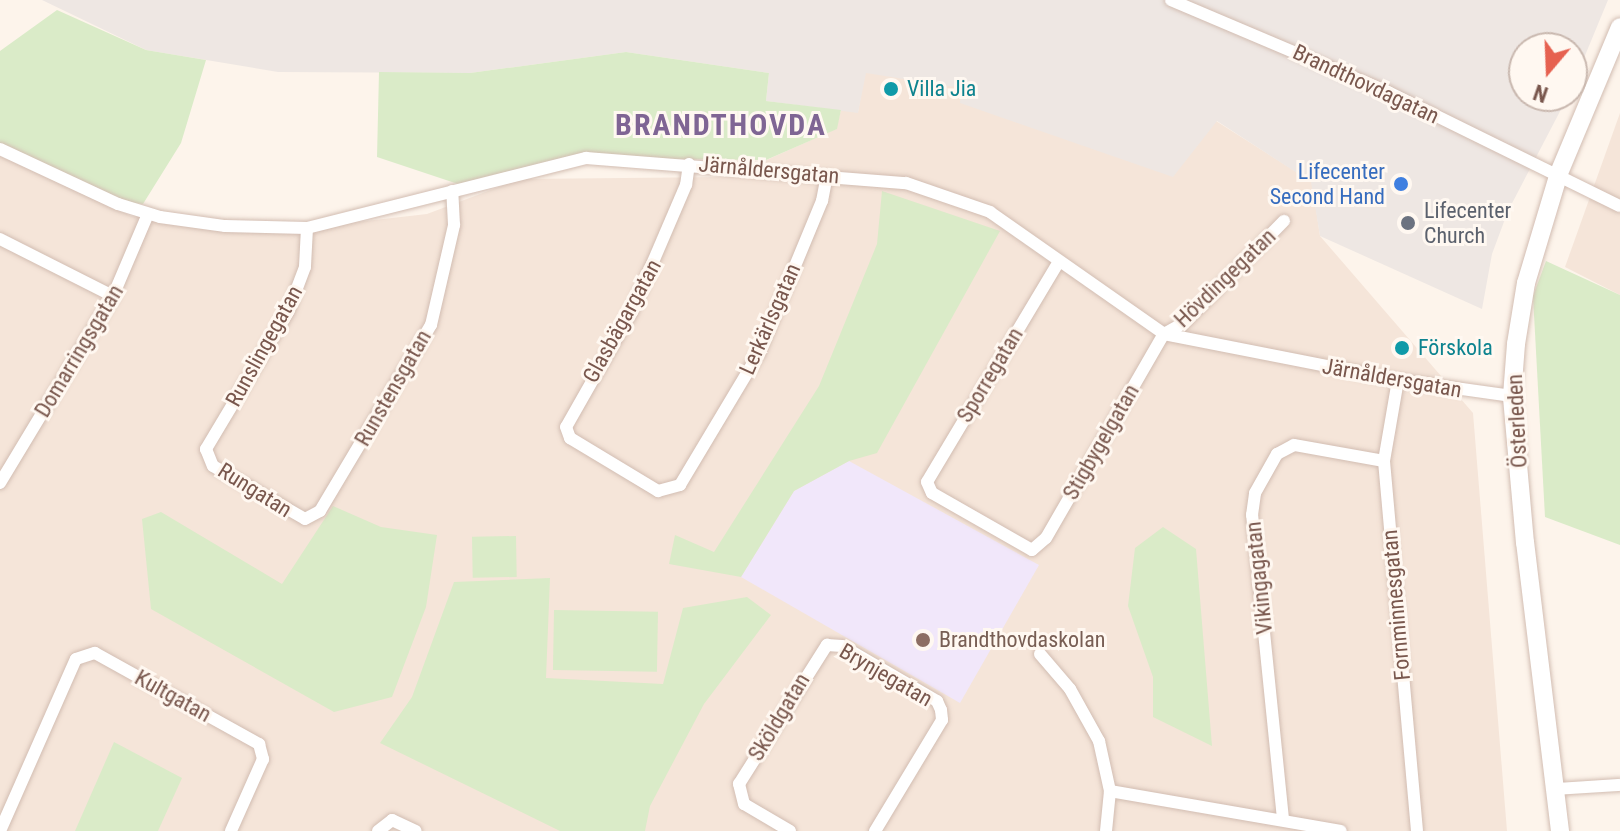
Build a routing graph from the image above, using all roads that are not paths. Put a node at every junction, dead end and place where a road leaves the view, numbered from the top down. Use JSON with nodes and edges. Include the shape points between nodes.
{"nodes":[{"id":1,"x":1171,"y":0,"type":"edge"},
{"id":2,"x":1620,"y":27,"type":"edge"},
{"id":3,"x":0,"y":149,"type":"edge"},
{"id":4,"x":689,"y":164,"type":"junction"},
{"id":5,"x":1559,"y":173,"type":"junction"},
{"id":6,"x":827,"y":176,"type":"junction"},
{"id":7,"x":452,"y":191,"type":"junction"},
{"id":8,"x":1620,"y":206,"type":"edge"},
{"id":9,"x":148,"y":214,"type":"junction"},
{"id":10,"x":1284,"y":221,"type":"dead end"},
{"id":11,"x":307,"y":228,"type":"junction"},
{"id":12,"x":0,"y":239,"type":"edge"},
{"id":13,"x":1058,"y":263,"type":"junction"},
{"id":14,"x":113,"y":296,"type":"junction"},
{"id":15,"x":1164,"y":334,"type":"junction"},
{"id":16,"x":1398,"y":380,"type":"junction"},
{"id":17,"x":1512,"y":396,"type":"junction"},
{"id":18,"x":208,"y":458,"type":"joint"},
{"id":19,"x":1384,"y":461,"type":"junction"},
{"id":20,"x":0,"y":483,"type":"edge"},
{"id":21,"x":667,"y":491,"type":"joint"},
{"id":22,"x":303,"y":519,"type":"joint"},
{"id":23,"x":1037,"y":549,"type":"joint"},
{"id":24,"x":826,"y":646,"type":"joint"},
{"id":25,"x":1040,"y":654,"type":"dead end"},
{"id":26,"x":1620,"y":785,"type":"edge"},
{"id":27,"x":1556,"y":789,"type":"junction"},
{"id":28,"x":1110,"y":791,"type":"junction"},
{"id":29,"x":1283,"y":819,"type":"junction"},
{"id":30,"x":0,"y":831,"type":"edge"},
{"id":31,"x":231,"y":831,"type":"edge"},
{"id":32,"x":378,"y":831,"type":"edge"},
{"id":33,"x":416,"y":831,"type":"edge"},
{"id":34,"x":790,"y":831,"type":"edge"},
{"id":35,"x":875,"y":831,"type":"edge"},
{"id":36,"x":1106,"y":831,"type":"edge"},
{"id":37,"x":1341,"y":831,"type":"edge"},
{"id":38,"x":1417,"y":831,"type":"edge"},
{"id":39,"x":1560,"y":831,"type":"edge"}],
"edges":[{"from":1,"to":5,"type":"street","name":"Brandthovdagatan","via":[[1382,89]]},
{"from":2,"to":5,"type":"main road","name":"Österleden"},
{"from":3,"to":9,"type":"street","name":"Järnåldersgatan"},
{"from":4,"to":6,"type":"street","name":"Järnåldersgatan"},
{"from":4,"to":7,"type":"street","name":"Järnåldersgatan","via":[[572,159]]},
{"from":4,"to":21,"type":"street","name":"Glasbägargatan","via":[[660,251],[632,311],[567,418],[567,431],[595,453],[658,491]]},
{"from":5,"to":8,"type":"street","name":"Brandthovdagatan"},
{"from":5,"to":17,"type":"main road","name":"Österleden","via":[[1526,283]]},
{"from":6,"to":13,"type":"street","name":"Järnåldersgatan","via":[[906,183],[963,199],[990,212]]},
{"from":6,"to":21,"type":"street","name":"Lerkärlsgatan","via":[[822,201],[759,353],[680,485]]},
{"from":7,"to":11,"type":"street","name":"Järnåldersgatan"},
{"from":7,"to":22,"type":"street","name":"Runstensgatan","via":[[450,250],[431,325],[320,511]]},
{"from":9,"to":11,"type":"street","name":"Järnåldersgatan","via":[[225,226]]},
{"from":9,"to":14,"type":"street","name":"Domarringsgatan"},
{"from":10,"to":15,"type":"street","name":"Hövdingegatan","via":[[1184,323]]},
{"from":11,"to":18,"type":"street","name":"Runslingegatan","via":[[297,291],[210,440]]},
{"from":12,"to":14,"type":"street"},
{"from":13,"to":15,"type":"street","name":"Järnåldersgatan"},
{"from":13,"to":23,"type":"street","name":"Sporregatan","via":[[931,472],[930,488],[1025,549]]},
{"from":14,"to":20,"type":"street","name":"Domarringsgatan"},
{"from":15,"to":16,"type":"street","name":"Järnåldersgatan"},
{"from":15,"to":23,"type":"street","name":"Stigbygelgatan"},
{"from":16,"to":17,"type":"street","name":"Järnåldersgatan"},
{"from":16,"to":19,"type":"street","name":"Fornminnesgatan"},
{"from":17,"to":27,"type":"main road","name":"Österleden"},
{"from":18,"to":22,"type":"street","name":"Rungatan"},
{"from":19,"to":29,"type":"street","name":"Vikingagatan","via":[[1285,447],[1255,493],[1252,515]]},
{"from":19,"to":38,"type":"street","name":"Fornminnesgatan"},
{"from":24,"to":34,"type":"street","name":"Sköldgatan","via":[[738,792],[744,804]]},
{"from":24,"to":35,"type":"street","name":"Brynjegatan","via":[[842,646],[937,701],[941,712],[942,720]]},
{"from":25,"to":28,"type":"street","via":[[1090,719]]},
{"from":26,"to":27,"type":"street"},
{"from":27,"to":39,"type":"main road","name":"Österleden"},
{"from":28,"to":29,"type":"street"},
{"from":28,"to":36,"type":"street"},
{"from":29,"to":37,"type":"street"},
{"from":30,"to":31,"type":"street","name":"Kultgatan","via":[[81,655],[95,653],[260,750],[263,759]]},
{"from":32,"to":33,"type":"street","via":[[388,821]]}]}
